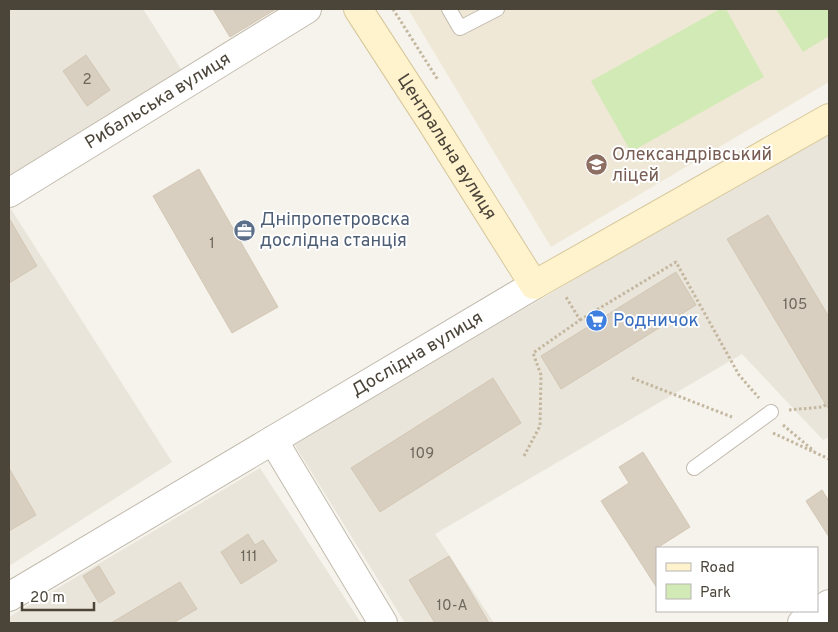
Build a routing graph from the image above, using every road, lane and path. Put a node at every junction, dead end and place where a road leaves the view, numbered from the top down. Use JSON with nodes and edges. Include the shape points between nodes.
{"nodes":[{"id":1,"x":307,"y":9,"type":"edge"},
{"id":2,"x":358,"y":9,"type":"edge"},
{"id":3,"x":393,"y":9,"type":"edge"},
{"id":4,"x":449,"y":9,"type":"edge"},
{"id":5,"x":497,"y":9,"type":"edge"},
{"id":6,"x":442,"y":87,"type":"dead end"},
{"id":7,"x":829,"y":118,"type":"edge"},
{"id":8,"x":9,"y":193,"type":"edge"},
{"id":9,"x":543,"y":280,"type":"junction"},
{"id":10,"x":580,"y":320,"type":"junction"},
{"id":11,"x":829,"y":403,"type":"edge"},
{"id":12,"x":771,"y":412,"type":"junction"},
{"id":13,"x":273,"y":440,"type":"junction"},
{"id":14,"x":814,"y":451,"type":"dead end"},
{"id":15,"x":524,"y":456,"type":"dead end"},
{"id":16,"x":694,"y":468,"type":"dead end"},
{"id":17,"x":9,"y":597,"type":"edge"},
{"id":18,"x":829,"y":604,"type":"edge"},
{"id":19,"x":818,"y":612,"type":"edge"},
{"id":20,"x":818,"y":612,"type":"edge"},
{"id":21,"x":383,"y":623,"type":"edge"},
{"id":22,"x":802,"y":623,"type":"edge"}],
"edges":[{"from":1,"to":8,"type":"street","name":"Рибальська вулиця"},
{"from":2,"to":9,"type":"street","name":"Центральна вулиця","via":[[437,132]]},
{"from":3,"to":6,"type":"path"},
{"from":4,"to":5,"type":"lane","via":[[460,28]]},
{"from":7,"to":9,"type":"street","name":"Дослідна вулиця"},
{"from":9,"to":10,"type":"path"},
{"from":9,"to":13,"type":"street","name":"Дослідна вулиця"},
{"from":10,"to":12,"type":"path","via":[[676,262],[740,375]]},
{"from":10,"to":15,"type":"path","via":[[533,353],[541,375],[540,426]]},
{"from":11,"to":12,"type":"path","via":[[822,407]]},
{"from":12,"to":14,"type":"path"},
{"from":12,"to":16,"type":"lane"},
{"from":13,"to":17,"type":"street","name":"Дослідна вулиця"},
{"from":13,"to":21,"type":"street"},
{"from":18,"to":20,"type":"street"},
{"from":19,"to":22,"type":"street"}]}
